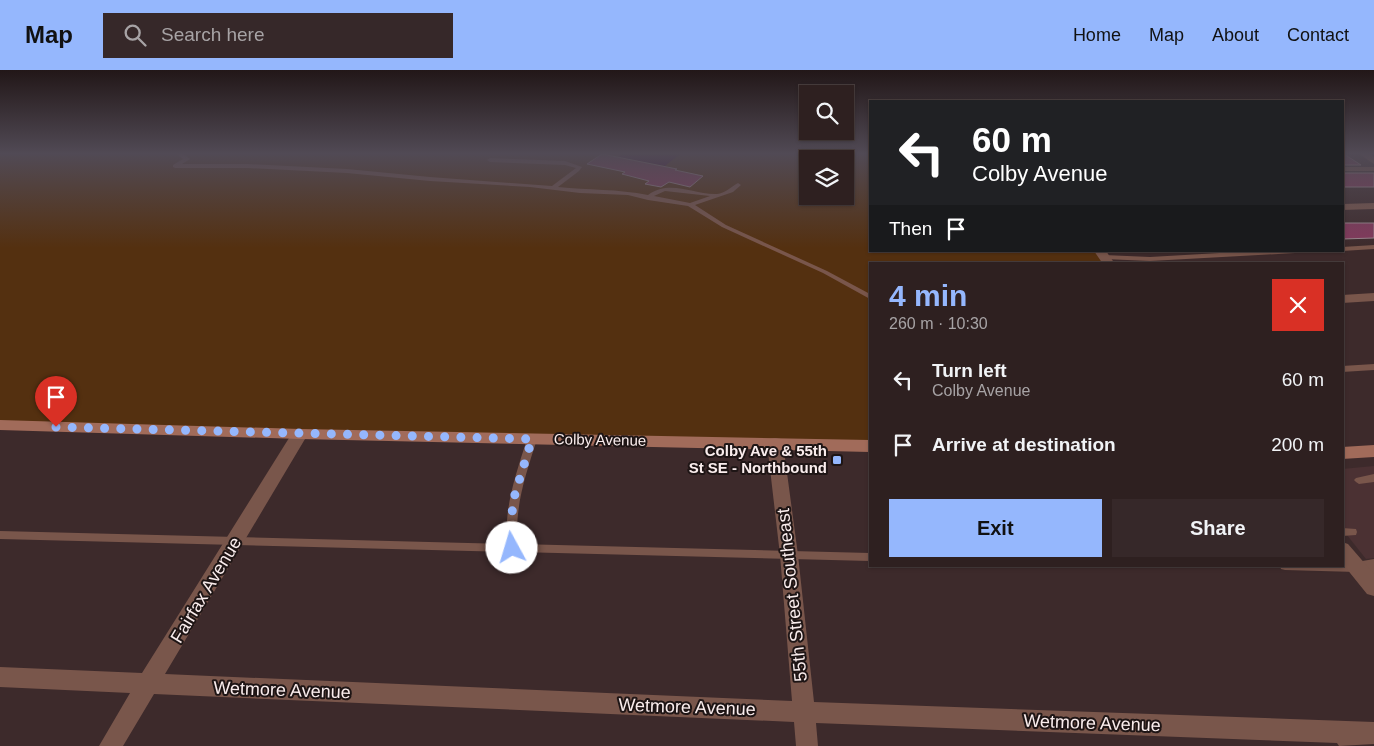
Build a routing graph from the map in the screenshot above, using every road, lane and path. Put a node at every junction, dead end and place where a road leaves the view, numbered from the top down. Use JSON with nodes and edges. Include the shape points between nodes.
{"nodes":[{"id":1,"x":738,"y":185,"type":"dead end"},
{"id":2,"x":531,"y":186,"type":"edge"},
{"id":3,"x":554,"y":187,"type":"joint"},
{"id":4,"x":721,"y":195,"type":"junction"},
{"id":5,"x":648,"y":198,"type":"junction"},
{"id":6,"x":690,"y":205,"type":"junction"},
{"id":7,"x":1374,"y":206,"type":"edge"},
{"id":8,"x":1344,"y":207,"type":"edge"},
{"id":9,"x":1374,"y":248,"type":"edge"},
{"id":10,"x":1344,"y":249,"type":"edge"},
{"id":11,"x":1277,"y":252,"type":"edge"},
{"id":12,"x":1104,"y":257,"type":"edge"},
{"id":13,"x":869,"y":296,"type":"edge"},
{"id":14,"x":1374,"y":297,"type":"edge"},
{"id":15,"x":1344,"y":299,"type":"edge"},
{"id":16,"x":1374,"y":367,"type":"edge"},
{"id":17,"x":1344,"y":369,"type":"edge"},
{"id":18,"x":0,"y":425,"type":"edge"},
{"id":19,"x":300,"y":434,"type":"junction"},
{"id":20,"x":532,"y":439,"type":"junction"},
{"id":21,"x":775,"y":443,"type":"junction"},
{"id":22,"x":869,"y":446,"type":"edge"},
{"id":23,"x":1373,"y":451,"type":"edge"},
{"id":24,"x":1344,"y":453,"type":"edge"},
{"id":25,"x":1374,"y":478,"type":"edge"},
{"id":26,"x":1359,"y":480,"type":"dead end"},
{"id":27,"x":0,"y":535,"type":"edge"},
{"id":28,"x":236,"y":540,"type":"junction"},
{"id":29,"x":512,"y":548,"type":"junction"},
{"id":30,"x":1344,"y":550,"type":"edge"},
{"id":31,"x":789,"y":555,"type":"junction"},
{"id":32,"x":869,"y":556,"type":"edge"},
{"id":33,"x":1344,"y":567,"type":"edge"},
{"id":34,"x":1366,"y":567,"type":"edge"},
{"id":35,"x":1374,"y":588,"type":"edge"},
{"id":36,"x":0,"y":677,"type":"edge"},
{"id":37,"x":149,"y":684,"type":"junction"},
{"id":38,"x":804,"y":712,"type":"junction"},
{"id":39,"x":1374,"y":733,"type":"edge"},
{"id":40,"x":1348,"y":739,"type":"edge"},
{"id":41,"x":110,"y":746,"type":"edge"},
{"id":42,"x":807,"y":746,"type":"edge"}],
"edges":[{"from":1,"to":4,"type":"lane"},
{"from":2,"to":3,"type":"lane"},
{"from":3,"to":5,"type":"lane","via":[[628,193]]},
{"from":4,"to":5,"type":"lane","via":[[665,189]]},
{"from":4,"to":6,"type":"lane"},
{"from":5,"to":6,"type":"lane"},
{"from":6,"to":13,"type":"lane","via":[[724,226],[825,272]]},
{"from":7,"to":8,"type":"street"},
{"from":9,"to":10,"type":"lane"},
{"from":11,"to":12,"type":"lane","via":[[1150,259]]},
{"from":14,"to":15,"type":"street"},
{"from":16,"to":17,"type":"lane"},
{"from":18,"to":19,"type":"main road","name":"Colby Avenue"},
{"from":19,"to":20,"type":"main road","name":"Colby Avenue"},
{"from":19,"to":28,"type":"street","name":"Fairfax Avenue"},
{"from":20,"to":21,"type":"main road","name":"Colby Avenue"},
{"from":20,"to":29,"type":"lane","via":[[515,494],[510,525]]},
{"from":21,"to":22,"type":"main road","name":"Colby Avenue"},
{"from":21,"to":31,"type":"street","name":"55th Street Southeast"},
{"from":23,"to":24,"type":"main road"},
{"from":25,"to":26,"type":"lane"},
{"from":27,"to":28,"type":"lane"},
{"from":28,"to":29,"type":"lane"},
{"from":28,"to":37,"type":"street","name":"Fairfax Avenue"},
{"from":29,"to":31,"type":"lane"},
{"from":30,"to":34,"type":"street"},
{"from":31,"to":32,"type":"lane"},
{"from":31,"to":38,"type":"street","name":"55th Street Southeast"},
{"from":33,"to":34,"type":"lane"},
{"from":34,"to":35,"type":"street"},
{"from":36,"to":37,"type":"street","name":"Wetmore Avenue"},
{"from":37,"to":38,"type":"street","name":"Wetmore Avenue"},
{"from":37,"to":41,"type":"street","name":"Fairfax Avenue"},
{"from":38,"to":40,"type":"street","name":"Wetmore Avenue"},
{"from":38,"to":42,"type":"street","name":"55th Street Southeast"},
{"from":39,"to":40,"type":"street","name":"Wetmore Avenue"}]}
